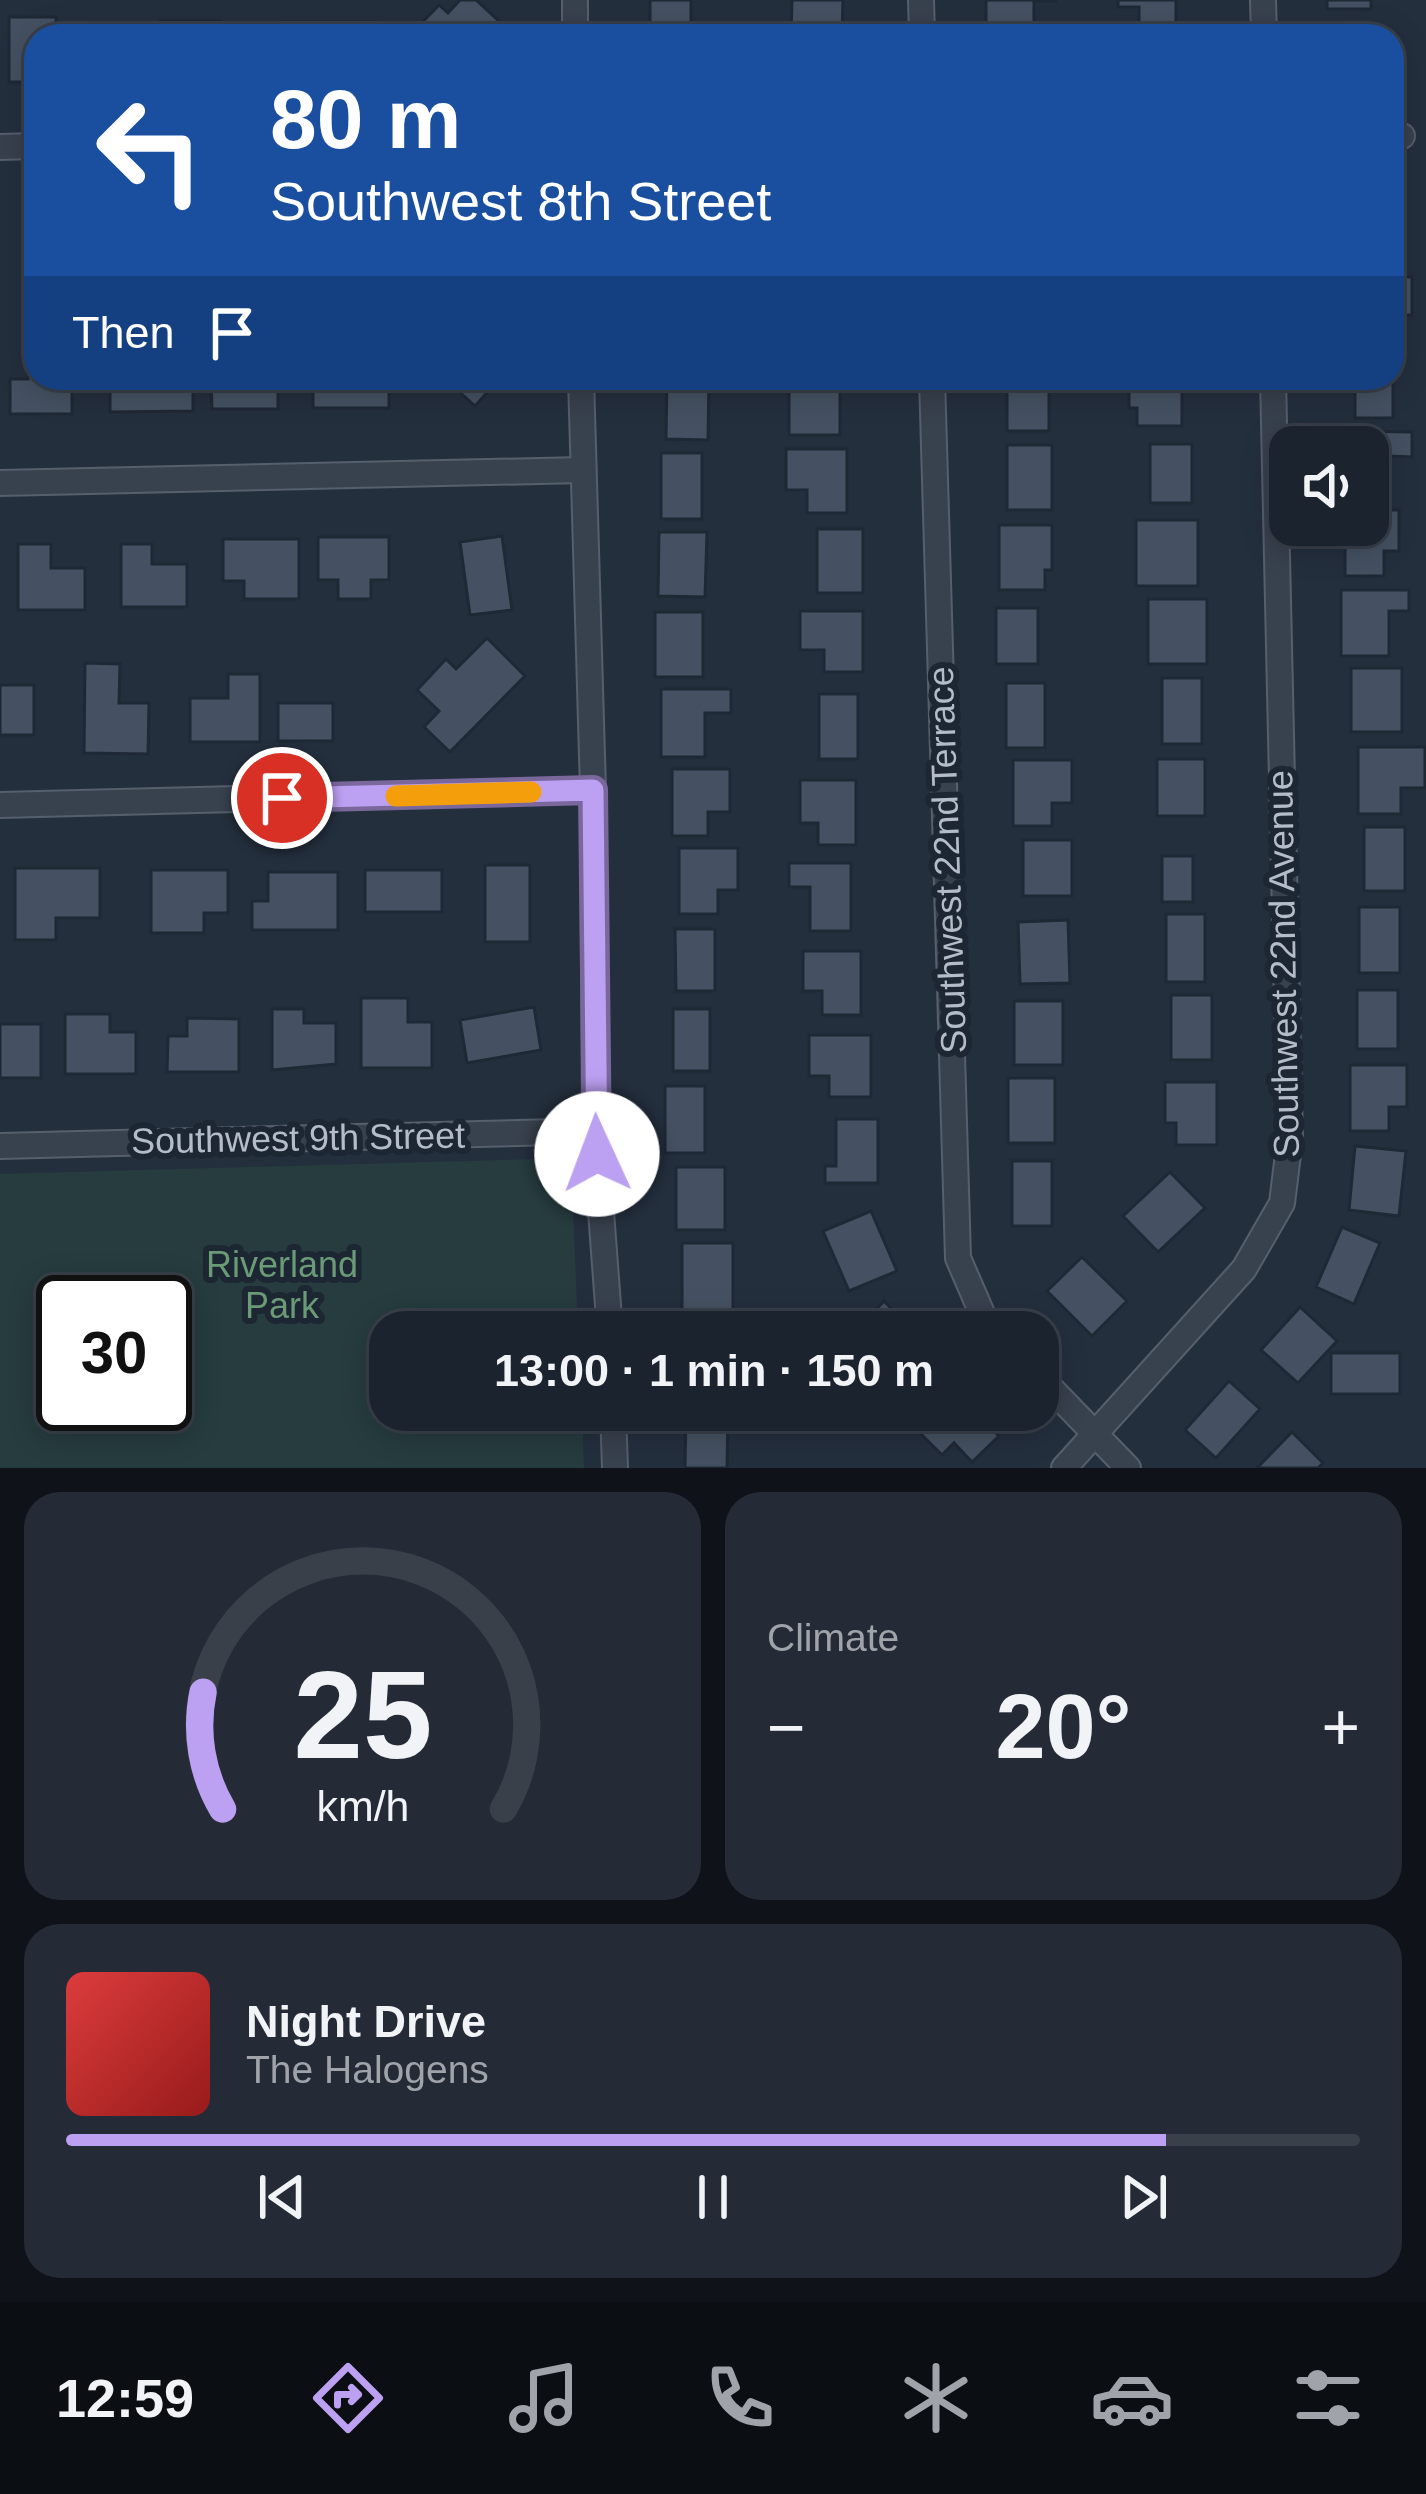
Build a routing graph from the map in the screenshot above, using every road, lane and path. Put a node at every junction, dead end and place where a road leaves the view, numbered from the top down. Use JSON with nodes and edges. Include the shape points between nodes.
{"nodes":[{"id":1,"x":580,"y":390,"type":"edge"},
{"id":2,"x":932,"y":390,"type":"edge"},
{"id":3,"x":1273,"y":390,"type":"edge"},
{"id":4,"x":582,"y":470,"type":"junction"},
{"id":5,"x":0,"y":483,"type":"edge"},
{"id":6,"x":593,"y":790,"type":"junction"},
{"id":7,"x":0,"y":806,"type":"edge"},
{"id":8,"x":596,"y":1131,"type":"junction"},
{"id":9,"x":0,"y":1146,"type":"edge"},
{"id":10,"x":609,"y":1311,"type":"edge"},
{"id":11,"x":980,"y":1311,"type":"edge"},
{"id":12,"x":1059,"y":1398,"type":"edge"},
{"id":13,"x":614,"y":1431,"type":"edge"},
{"id":14,"x":1095,"y":1436,"type":"junction"},
{"id":15,"x":615,"y":1468,"type":"edge"},
{"id":16,"x":1064,"y":1468,"type":"edge"},
{"id":17,"x":1128,"y":1468,"type":"edge"}],
"edges":[{"from":1,"to":4,"type":"street"},
{"from":2,"to":11,"type":"street","name":"Southwest 22nd Terrace","via":[[958,1258]]},
{"from":3,"to":14,"type":"street","name":"Southwest 22nd Avenue","via":[[1290,1138],[1282,1203],[1244,1269]]},
{"from":4,"to":5,"type":"street"},
{"from":4,"to":6,"type":"street"},
{"from":6,"to":7,"type":"street"},
{"from":6,"to":8,"type":"street"},
{"from":8,"to":9,"type":"street","name":"Southwest 9th Street"},
{"from":8,"to":10,"type":"street"},
{"from":12,"to":14,"type":"street"},
{"from":13,"to":15,"type":"street"},
{"from":14,"to":16,"type":"street"},
{"from":14,"to":17,"type":"street"}]}
